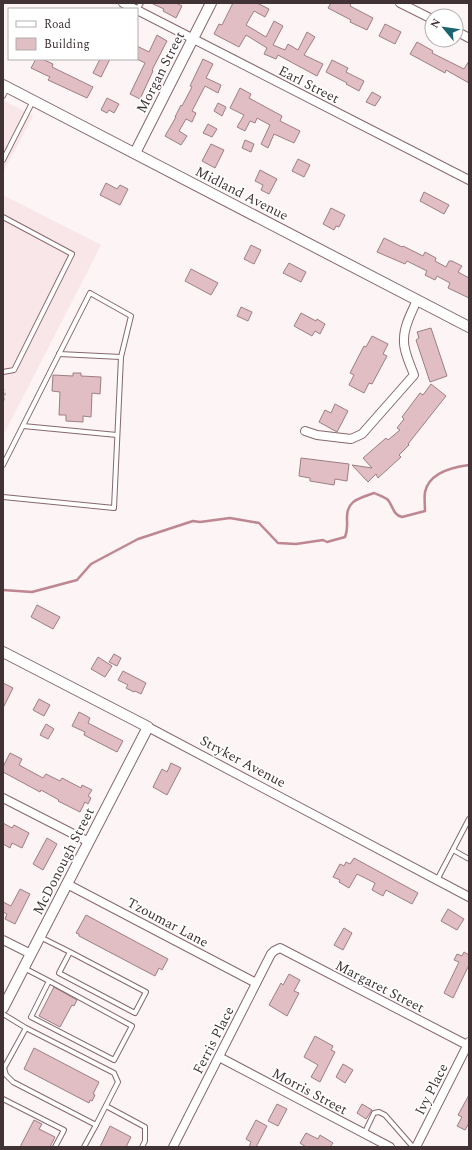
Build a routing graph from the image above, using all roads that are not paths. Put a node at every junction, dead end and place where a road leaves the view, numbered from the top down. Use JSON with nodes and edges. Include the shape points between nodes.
{"nodes":[{"id":1,"x":123,"y":3,"type":"edge"},
{"id":2,"x":211,"y":3,"type":"edge"},
{"id":3,"x":400,"y":3,"type":"edge"},
{"id":4,"x":132,"y":8,"type":"edge"},
{"id":5,"x":138,"y":11,"type":"edge"},
{"id":6,"x":424,"y":15,"type":"edge"},
{"id":7,"x":193,"y":39,"type":"junction"},
{"id":8,"x":4,"y":89,"type":"edge"},
{"id":9,"x":33,"y":100,"type":"junction"},
{"id":10,"x":135,"y":154,"type":"junction"},
{"id":11,"x":3,"y":160,"type":"edge"},
{"id":12,"x":469,"y":180,"type":"edge"},
{"id":13,"x":3,"y":217,"type":"edge"},
{"id":14,"x":417,"y":300,"type":"junction"},
{"id":15,"x":469,"y":327,"type":"edge"},
{"id":16,"x":59,"y":354,"type":"junction"},
{"id":17,"x":121,"y":357,"type":"junction"},
{"id":18,"x":3,"y":372,"type":"edge"},
{"id":19,"x":22,"y":426,"type":"junction"},
{"id":20,"x":305,"y":432,"type":"dead end"},
{"id":21,"x":117,"y":435,"type":"junction"},
{"id":22,"x":3,"y":465,"type":"edge"},
{"id":23,"x":3,"y":497,"type":"edge"},
{"id":24,"x":3,"y":652,"type":"edge"},
{"id":25,"x":148,"y":727,"type":"junction"},
{"id":26,"x":3,"y":798,"type":"edge"},
{"id":27,"x":469,"y":819,"type":"edge"},
{"id":28,"x":89,"y":842,"type":"junction"},
{"id":29,"x":453,"y":850,"type":"junction"},
{"id":30,"x":469,"y":859,"type":"edge"},
{"id":31,"x":437,"y":880,"type":"junction"},
{"id":32,"x":67,"y":884,"type":"junction"},
{"id":33,"x":469,"y":897,"type":"edge"},
{"id":34,"x":40,"y":937,"type":"junction"},
{"id":35,"x":3,"y":940,"type":"edge"},
{"id":36,"x":280,"y":948,"type":"joint"},
{"id":37,"x":70,"y":952,"type":"junction"},
{"id":38,"x":31,"y":954,"type":"junction"},
{"id":39,"x":24,"y":968,"type":"junction"},
{"id":40,"x":48,"y":982,"type":"junction"},
{"id":41,"x":256,"y":983,"type":"junction"},
{"id":42,"x":3,"y":1008,"type":"edge"},
{"id":43,"x":3,"y":1014,"type":"edge"},
{"id":44,"x":26,"y":1028,"type":"junction"},
{"id":45,"x":468,"y":1045,"type":"edge"},
{"id":46,"x":219,"y":1057,"type":"junction"},
{"id":47,"x":3,"y":1099,"type":"edge"},
{"id":48,"x":106,"y":1106,"type":"junction"},
{"id":49,"x":96,"y":1125,"type":"junction"},
{"id":50,"x":364,"y":1134,"type":"junction"},
{"id":51,"x":55,"y":1147,"type":"edge"},
{"id":52,"x":84,"y":1147,"type":"edge"},
{"id":53,"x":142,"y":1147,"type":"edge"},
{"id":54,"x":173,"y":1147,"type":"edge"},
{"id":55,"x":390,"y":1147,"type":"edge"},
{"id":56,"x":413,"y":1147,"type":"edge"},
{"id":57,"x":416,"y":1147,"type":"edge"}],
"edges":[{"from":1,"to":4,"type":"street","name":"Earl Street"},
{"from":2,"to":7,"type":"street","name":"Morgan Street"},
{"from":3,"to":6,"type":"street"},
{"from":5,"to":7,"type":"street","name":"Earl Street"},
{"from":7,"to":10,"type":"street","name":"Morgan Street"},
{"from":7,"to":12,"type":"street","name":"Earl Street"},
{"from":8,"to":9,"type":"street","name":"Midland Avenue"},
{"from":9,"to":10,"type":"street","name":"Midland Avenue"},
{"from":9,"to":11,"type":"lane"},
{"from":10,"to":14,"type":"street","name":"Midland Avenue"},
{"from":13,"to":18,"type":"lane","via":[[72,254],[14,370]]},
{"from":14,"to":15,"type":"street","name":"Midland Avenue"},
{"from":14,"to":20,"type":"street","via":[[408,320],[404,339],[414,375],[362,434],[351,440]]},
{"from":16,"to":17,"type":"lane"},
{"from":16,"to":17,"type":"lane","via":[[90,293],[131,316]]},
{"from":16,"to":19,"type":"lane"},
{"from":17,"to":21,"type":"lane"},
{"from":19,"to":21,"type":"lane"},
{"from":19,"to":22,"type":"lane"},
{"from":21,"to":23,"type":"lane","via":[[114,508]]},
{"from":24,"to":25,"type":"street","name":"Stryker Avenue"},
{"from":25,"to":28,"type":"street","name":"McDonough Street"},
{"from":25,"to":31,"type":"street","name":"Stryker Avenue"},
{"from":26,"to":28,"type":"street"},
{"from":27,"to":29,"type":"lane"},
{"from":28,"to":32,"type":"street","name":"McDonough Street"},
{"from":29,"to":30,"type":"lane"},
{"from":29,"to":31,"type":"lane"},
{"from":31,"to":33,"type":"street","name":"Stryker Avenue"},
{"from":32,"to":34,"type":"street","name":"McDonough Street"},
{"from":32,"to":41,"type":"street","name":"Tzoumar Lane"},
{"from":34,"to":37,"type":"lane"},
{"from":34,"to":38,"type":"street","name":"McDonough Street"},
{"from":35,"to":38,"type":"street"},
{"from":36,"to":41,"type":"street","name":"Ferris Place","via":[[271,954]]},
{"from":36,"to":45,"type":"street","name":"Margaret Street"},
{"from":37,"to":37,"type":"lane","via":[[60,973],[135,1013],[146,992]]},
{"from":38,"to":39,"type":"street","name":"McDonough Street"},
{"from":39,"to":40,"type":"lane"},
{"from":39,"to":42,"type":"street","name":"McDonough Street"},
{"from":40,"to":40,"type":"lane","via":[[31,1016],[114,1060],[132,1026]]},
{"from":41,"to":46,"type":"street","name":"Ferris Place"},
{"from":43,"to":44,"type":"lane"},
{"from":44,"to":48,"type":"lane","via":[[114,1073],[118,1082]]},
{"from":44,"to":49,"type":"lane","via":[[4,1068],[6,1075],[13,1082]]},
{"from":45,"to":57,"type":"street","name":"Ivy Place"},
{"from":46,"to":50,"type":"street","name":"Morris Street"},
{"from":46,"to":54,"type":"street","name":"Ferris Place"},
{"from":47,"to":51,"type":"lane","via":[[64,1130]]},
{"from":48,"to":49,"type":"lane"},
{"from":48,"to":53,"type":"lane","via":[[145,1127],[145,1141]]},
{"from":49,"to":52,"type":"lane"},
{"from":50,"to":55,"type":"street","name":"Morris Street"},
{"from":50,"to":56,"type":"lane","via":[[374,1113],[379,1112],[385,1115]]}]}
